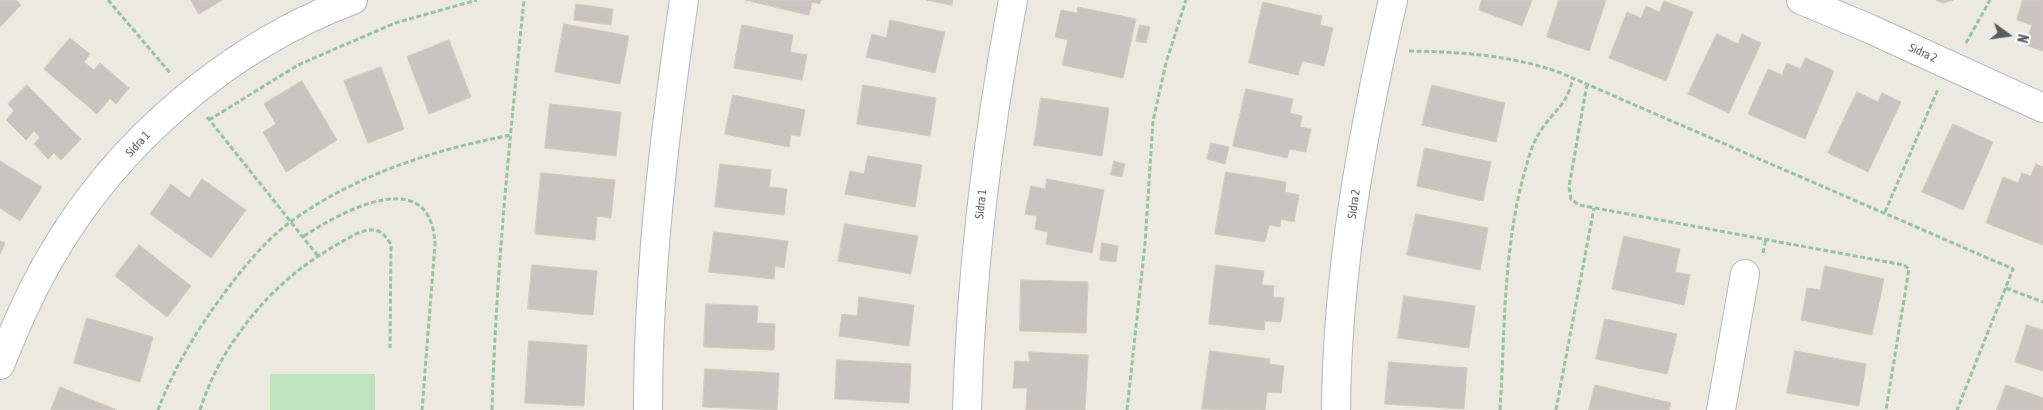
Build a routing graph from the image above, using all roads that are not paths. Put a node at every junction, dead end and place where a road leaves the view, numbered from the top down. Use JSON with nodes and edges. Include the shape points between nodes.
{"nodes":[{"id":1,"x":353,"y":0,"type":"edge"},
{"id":2,"x":684,"y":0,"type":"edge"},
{"id":3,"x":1013,"y":0,"type":"edge"},
{"id":4,"x":1393,"y":0,"type":"edge"},
{"id":5,"x":1801,"y":0,"type":"edge"},
{"id":6,"x":2043,"y":108,"type":"edge"},
{"id":7,"x":1745,"y":274,"type":"dead end"},
{"id":8,"x":0,"y":365,"type":"edge"},
{"id":9,"x":648,"y":410,"type":"edge"},
{"id":10,"x":967,"y":410,"type":"edge"},
{"id":11,"x":1336,"y":410,"type":"edge"},
{"id":12,"x":1720,"y":410,"type":"edge"}],
"edges":[{"from":1,"to":8,"type":"street","name":"Sidra 1","via":[[268,40],[189,96],[147,134],[96,191],[52,254],[17,322]]},
{"from":2,"to":9,"type":"street","via":[[654,239]]},
{"from":3,"to":10,"type":"street","name":"Sidra 1","via":[[981,194],[971,302]]},
{"from":4,"to":11,"type":"street","name":"Sidra 2","via":[[1359,169],[1344,273]]},
{"from":5,"to":6,"type":"street","name":"Sidra 2"},
{"from":7,"to":12,"type":"street"}]}
